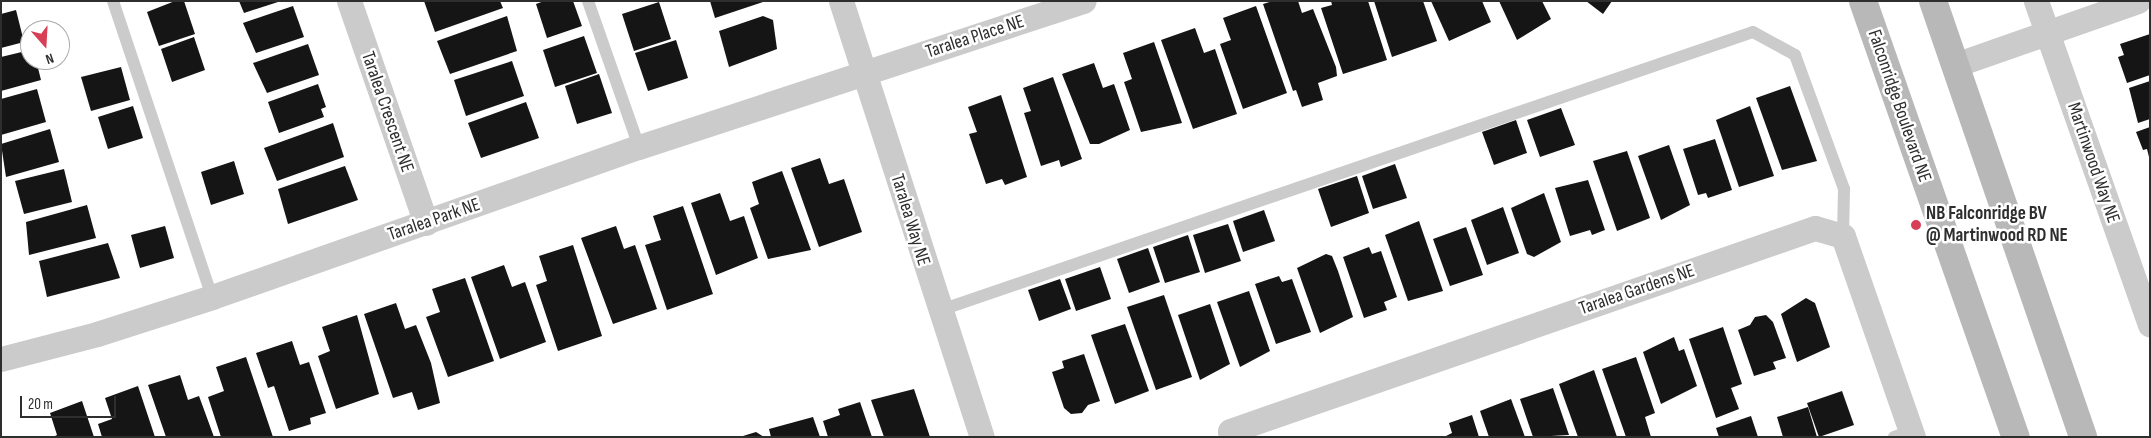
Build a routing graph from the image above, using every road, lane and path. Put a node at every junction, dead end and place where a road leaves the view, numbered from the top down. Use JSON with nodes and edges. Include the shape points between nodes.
{"nodes":[{"id":1,"x":113,"y":1,"type":"edge"},
{"id":2,"x":349,"y":1,"type":"edge"},
{"id":3,"x":588,"y":1,"type":"edge"},
{"id":4,"x":842,"y":1,"type":"edge"},
{"id":5,"x":1084,"y":1,"type":"edge"},
{"id":6,"x":1863,"y":1,"type":"edge"},
{"id":7,"x":1933,"y":1,"type":"edge"},
{"id":8,"x":2036,"y":1,"type":"edge"},
{"id":9,"x":2138,"y":1,"type":"edge"},
{"id":10,"x":2048,"y":34,"type":"junction"},
{"id":11,"x":1955,"y":65,"type":"junction"},
{"id":12,"x":865,"y":73,"type":"junction"},
{"id":13,"x":639,"y":147,"type":"junction"},
{"id":14,"x":426,"y":223,"type":"junction"},
{"id":15,"x":1843,"y":236,"type":"junction"},
{"id":16,"x":212,"y":297,"type":"junction"},
{"id":17,"x":938,"y":311,"type":"junction"},
{"id":18,"x":2150,"y":325,"type":"edge"},
{"id":19,"x":1,"y":358,"type":"edge"},
{"id":20,"x":1225,"y":435,"type":"edge"},
{"id":21,"x":1906,"y":435,"type":"edge"},
{"id":22,"x":982,"y":437,"type":"edge"},
{"id":23,"x":2016,"y":437,"type":"edge"},
{"id":24,"x":2084,"y":437,"type":"edge"}],
"edges":[{"from":1,"to":16,"type":"lane"},
{"from":2,"to":14,"type":"street","name":"Taralea Crescent NE"},
{"from":3,"to":13,"type":"lane"},
{"from":4,"to":12,"type":"street","name":"Taralea Way NE"},
{"from":5,"to":12,"type":"street","name":"Taralea Place NE"},
{"from":6,"to":23,"type":"main road","name":"Falconridge Boulevard NE"},
{"from":7,"to":11,"type":"main road"},
{"from":8,"to":10,"type":"street","name":"Martinwood Way NE"},
{"from":9,"to":10,"type":"street"},
{"from":10,"to":11,"type":"street"},
{"from":10,"to":18,"type":"street","name":"Martinwood Way NE"},
{"from":11,"to":24,"type":"main road"},
{"from":12,"to":13,"type":"street","name":"Taralea Park NE"},
{"from":12,"to":17,"type":"street","name":"Taralea Way NE"},
{"from":13,"to":14,"type":"street","name":"Taralea Park NE"},
{"from":14,"to":16,"type":"street","name":"Taralea Park NE"},
{"from":15,"to":17,"type":"lane","via":[[1844,190],[1795,55],[1753,32]]},
{"from":15,"to":20,"type":"street","name":"Taralea Gardens NE","via":[[1815,228]]},
{"from":15,"to":21,"type":"street"},
{"from":16,"to":19,"type":"street","name":"Taralea Park NE","via":[[96,334]]},
{"from":17,"to":22,"type":"street","name":"Taralea Way NE"}]}
